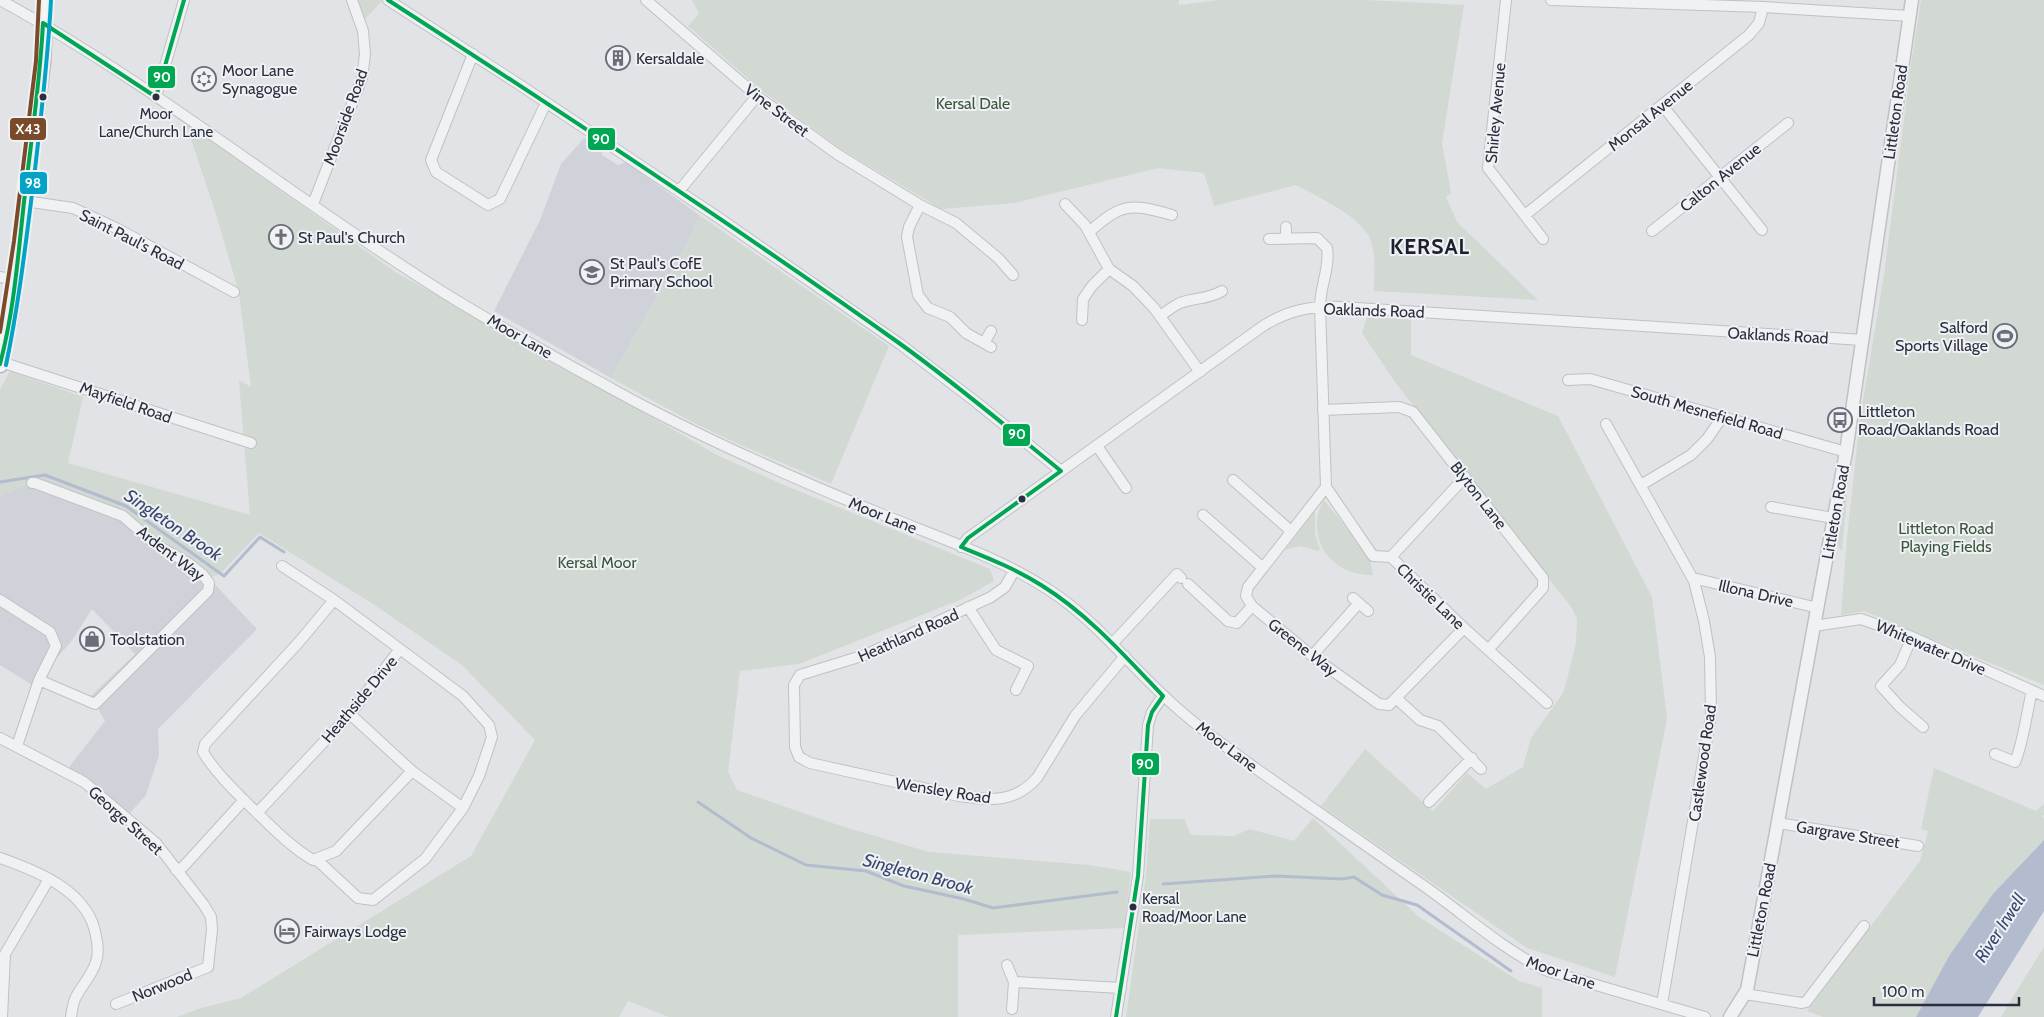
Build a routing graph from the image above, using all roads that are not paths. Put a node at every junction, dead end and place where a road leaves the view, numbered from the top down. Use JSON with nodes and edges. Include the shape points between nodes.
{"nodes":[{"id":1,"x":0,"y":0,"type":"edge"},
{"id":2,"x":45,"y":0,"type":"edge"},
{"id":3,"x":184,"y":0,"type":"edge"},
{"id":4,"x":352,"y":0,"type":"edge"},
{"id":5,"x":388,"y":0,"type":"edge"},
{"id":6,"x":646,"y":0,"type":"edge"},
{"id":7,"x":1506,"y":0,"type":"edge"},
{"id":8,"x":1551,"y":0,"type":"edge"},
{"id":9,"x":1912,"y":0,"type":"edge"},
{"id":10,"x":1768,"y":5,"type":"edge"},
{"id":11,"x":1910,"y":16,"type":"junction"},
{"id":12,"x":43,"y":23,"type":"junction"},
{"id":13,"x":473,"y":54,"type":"junction"},
{"id":14,"x":156,"y":96,"type":"junction"},
{"id":15,"x":757,"y":96,"type":"junction"},
{"id":16,"x":546,"y":103,"type":"junction"},
{"id":17,"x":1662,"y":105,"type":"junction"},
{"id":18,"x":1788,"y":123,"type":"dead end"},
{"id":19,"x":1720,"y":177,"type":"junction"},
{"id":20,"x":679,"y":191,"type":"junction"},
{"id":21,"x":24,"y":201,"type":"junction"},
{"id":22,"x":313,"y":204,"type":"junction"},
{"id":23,"x":1065,"y":204,"type":"dead end"},
{"id":24,"x":920,"y":205,"type":"junction"},
{"id":25,"x":1172,"y":215,"type":"dead end"},
{"id":26,"x":1525,"y":215,"type":"junction"},
{"id":27,"x":1286,"y":227,"type":"dead end"},
{"id":28,"x":1762,"y":230,"type":"dead end"},
{"id":29,"x":1652,"y":231,"type":"dead end"},
{"id":30,"x":1089,"y":232,"type":"junction"},
{"id":31,"x":1269,"y":239,"type":"dead end"},
{"id":32,"x":1286,"y":239,"type":"junction"},
{"id":33,"x":1543,"y":239,"type":"dead end"},
{"id":34,"x":1109,"y":269,"type":"junction"},
{"id":35,"x":1013,"y":275,"type":"dead end"},
{"id":36,"x":7,"y":278,"type":"edge"},
{"id":37,"x":1222,"y":290,"type":"dead end"},
{"id":38,"x":234,"y":292,"type":"dead end"},
{"id":39,"x":1320,"y":307,"type":"junction"},
{"id":40,"x":1160,"y":316,"type":"junction"},
{"id":41,"x":1082,"y":320,"type":"dead end"},
{"id":42,"x":991,"y":331,"type":"dead end"},
{"id":43,"x":1863,"y":340,"type":"junction"},
{"id":44,"x":0,"y":363,"type":"edge"},
{"id":45,"x":1200,"y":372,"type":"junction"},
{"id":46,"x":1568,"y":380,"type":"dead end"},
{"id":47,"x":1323,"y":410,"type":"junction"},
{"id":48,"x":1723,"y":416,"type":"junction"},
{"id":49,"x":1606,"y":424,"type":"dead end"},
{"id":50,"x":251,"y":443,"type":"dead end"},
{"id":51,"x":1097,"y":446,"type":"junction"},
{"id":52,"x":1846,"y":452,"type":"junction"},
{"id":53,"x":1061,"y":471,"type":"junction"},
{"id":54,"x":1465,"y":477,"type":"junction"},
{"id":55,"x":1233,"y":480,"type":"dead end"},
{"id":56,"x":32,"y":483,"type":"dead end"},
{"id":57,"x":1641,"y":485,"type":"junction"},
{"id":58,"x":1326,"y":486,"type":"junction"},
{"id":59,"x":1126,"y":488,"type":"dead end"},
{"id":60,"x":1770,"y":507,"type":"dead end"},
{"id":61,"x":1203,"y":515,"type":"dead end"},
{"id":62,"x":1833,"y":518,"type":"junction"},
{"id":63,"x":1291,"y":531,"type":"junction"},
{"id":64,"x":961,"y":547,"type":"junction"},
{"id":65,"x":1391,"y":557,"type":"junction"},
{"id":66,"x":282,"y":566,"type":"dead end"},
{"id":67,"x":1262,"y":568,"type":"junction"},
{"id":68,"x":1014,"y":571,"type":"junction"},
{"id":69,"x":1694,"y":581,"type":"junction"},
{"id":70,"x":0,"y":600,"type":"edge"},
{"id":71,"x":334,"y":600,"type":"junction"},
{"id":72,"x":1252,"y":606,"type":"junction"},
{"id":73,"x":968,"y":607,"type":"junction"},
{"id":74,"x":1818,"y":608,"type":"junction"},
{"id":75,"x":1368,"y":611,"type":"dead end"},
{"id":76,"x":1814,"y":626,"type":"junction"},
{"id":77,"x":1464,"y":628,"type":"junction"},
{"id":78,"x":1912,"y":637,"type":"junction"},
{"id":79,"x":1113,"y":643,"type":"junction"},
{"id":80,"x":400,"y":650,"type":"junction"},
{"id":81,"x":1488,"y":650,"type":"junction"},
{"id":82,"x":1125,"y":656,"type":"junction"},
{"id":83,"x":1312,"y":656,"type":"junction"},
{"id":84,"x":39,"y":680,"type":"junction"},
{"id":85,"x":794,"y":685,"type":"joint"},
{"id":86,"x":1016,"y":690,"type":"dead end"},
{"id":87,"x":2032,"y":691,"type":"junction"},
{"id":88,"x":1163,"y":696,"type":"junction"},
{"id":89,"x":2044,"y":696,"type":"edge"},
{"id":90,"x":1396,"y":698,"type":"junction"},
{"id":91,"x":1547,"y":702,"type":"dead end"},
{"id":92,"x":350,"y":714,"type":"junction"},
{"id":93,"x":1923,"y":727,"type":"dead end"},
{"id":94,"x":0,"y":738,"type":"edge"},
{"id":95,"x":16,"y":746,"type":"junction"},
{"id":96,"x":1994,"y":754,"type":"dead end"},
{"id":97,"x":1472,"y":758,"type":"junction"},
{"id":98,"x":1481,"y":769,"type":"dead end"},
{"id":99,"x":412,"y":771,"type":"junction"},
{"id":100,"x":244,"y":800,"type":"junction"},
{"id":101,"x":1429,"y":802,"type":"dead end"},
{"id":102,"x":463,"y":808,"type":"junction"},
{"id":103,"x":257,"y":813,"type":"junction"},
{"id":104,"x":1778,"y":823,"type":"junction"},
{"id":105,"x":1918,"y":846,"type":"dead end"},
{"id":106,"x":0,"y":858,"type":"edge"},
{"id":107,"x":316,"y":859,"type":"junction"},
{"id":108,"x":176,"y":870,"type":"junction"},
{"id":109,"x":49,"y":879,"type":"junction"},
{"id":110,"x":1864,"y":926,"type":"dead end"},
{"id":111,"x":1007,"y":966,"type":"dead end"},
{"id":112,"x":208,"y":967,"type":"joint"},
{"id":113,"x":1014,"y":982,"type":"junction"},
{"id":114,"x":1121,"y":988,"type":"junction"},
{"id":115,"x":1746,"y":994,"type":"junction"},
{"id":116,"x":116,"y":1004,"type":"dead end"},
{"id":117,"x":1662,"y":1004,"type":"junction"},
{"id":118,"x":1012,"y":1010,"type":"dead end"},
{"id":119,"x":2,"y":1017,"type":"edge"},
{"id":120,"x":71,"y":1017,"type":"edge"},
{"id":121,"x":1116,"y":1017,"type":"edge"},
{"id":122,"x":1705,"y":1017,"type":"edge"},
{"id":123,"x":1730,"y":1017,"type":"edge"}],
"edges":[{"from":1,"to":12,"type":"street","name":"Moor Lane"},
{"from":2,"to":12,"type":"highway"},
{"from":3,"to":14,"type":"street"},
{"from":4,"to":22,"type":"street","name":"Moorside Road","via":[[363,30],[362,78]]},
{"from":5,"to":13,"type":"street"},
{"from":6,"to":15,"type":"street","name":"Vine Street"},
{"from":7,"to":26,"type":"street","name":"Shirley Avenue","via":[[1488,168]]},
{"from":8,"to":10,"type":"street"},
{"from":9,"to":11,"type":"street","name":"Littleton Road"},
{"from":10,"to":11,"type":"street"},
{"from":10,"to":17,"type":"street","name":"Monsal Avenue","via":[[1749,35]]},
{"from":11,"to":43,"type":"street","name":"Littleton Road"},
{"from":12,"to":14,"type":"street","name":"Moor Lane"},
{"from":12,"to":21,"type":"highway","via":[[42,62]]},
{"from":13,"to":16,"type":"street"},
{"from":13,"to":16,"type":"street","via":[[431,160],[436,172],[488,205],[500,199]]},
{"from":14,"to":22,"type":"street","name":"Moor Lane"},
{"from":15,"to":20,"type":"street"},
{"from":15,"to":24,"type":"street","name":"Vine Street","via":[[837,154]]},
{"from":16,"to":20,"type":"street"},
{"from":17,"to":19,"type":"street"},
{"from":17,"to":26,"type":"street","name":"Monsal Avenue"},
{"from":18,"to":19,"type":"street","name":"Calton Avenue"},
{"from":19,"to":28,"type":"street"},
{"from":19,"to":29,"type":"street","name":"Calton Avenue"},
{"from":20,"to":53,"type":"street","via":[[900,344]]},
{"from":21,"to":36,"type":"highway"},
{"from":21,"to":38,"type":"street","name":"Saint Paul's Road","via":[[73,208]]},
{"from":22,"to":64,"type":"street","name":"Moor Lane","via":[[447,294],[681,426]]},
{"from":23,"to":30,"type":"street"},
{"from":24,"to":35,"type":"street","name":"Vine Street","via":[[956,223],[1009,263]]},
{"from":24,"to":42,"type":"street","via":[[909,227],[908,237],[918,296],[928,308],[950,317],[966,333],[988,345]]},
{"from":25,"to":30,"type":"street","via":[[1143,207],[1124,208],[1107,216]]},
{"from":26,"to":33,"type":"street","name":"Shirley Avenue"},
{"from":27,"to":32,"type":"street"},
{"from":30,"to":34,"type":"street"},
{"from":31,"to":32,"type":"street"},
{"from":32,"to":39,"type":"street","via":[[1318,238],[1327,248],[1327,272],[1320,292]]},
{"from":34,"to":40,"type":"street","via":[[1133,286]]},
{"from":34,"to":41,"type":"street","via":[[1083,299]]},
{"from":36,"to":44,"type":"highway"},
{"from":37,"to":40,"type":"street","via":[[1211,297],[1178,303]]},
{"from":39,"to":43,"type":"street","name":"Oaklands Road"},
{"from":39,"to":45,"type":"street","name":"Oaklands Road","via":[[1276,318]]},
{"from":39,"to":47,"type":"street"},
{"from":40,"to":45,"type":"street"},
{"from":43,"to":52,"type":"street","name":"Littleton Road"},
{"from":44,"to":50,"type":"street","name":"Mayfield Road"},
{"from":45,"to":51,"type":"street","name":"Oaklands Road"},
{"from":46,"to":48,"type":"street","name":"South Mesnefield Road","via":[[1590,379]]},
{"from":47,"to":54,"type":"street","name":"Blyton Lane","via":[[1399,407],[1412,412]]},
{"from":47,"to":58,"type":"street"},
{"from":48,"to":52,"type":"street","name":"South Mesnefield Road"},
{"from":48,"to":57,"type":"street","via":[[1691,456]]},
{"from":49,"to":57,"type":"street","name":"Castlewood Road"},
{"from":51,"to":53,"type":"street","name":"Oaklands Road"},
{"from":51,"to":59,"type":"street"},
{"from":52,"to":62,"type":"street","name":"Littleton Road"},
{"from":53,"to":64,"type":"street","name":"Oaklands Road","via":[[968,538]]},
{"from":54,"to":65,"type":"street"},
{"from":54,"to":81,"type":"street","name":"Blyton Lane","via":[[1543,578],[1543,588]]},
{"from":55,"to":63,"type":"street"},
{"from":56,"to":84,"type":"street","name":"Ardent Way","via":[[123,516],[155,544],[205,576],[209,583],[208,591],[95,704]]},
{"from":57,"to":69,"type":"street","name":"Castlewood Road"},
{"from":58,"to":63,"type":"street","name":"Greene Way"},
{"from":58,"to":65,"type":"street","name":"Christie Lane","via":[[1373,556]]},
{"from":60,"to":62,"type":"street"},
{"from":61,"to":67,"type":"street"},
{"from":62,"to":74,"type":"street","name":"Littleton Road"},
{"from":63,"to":67,"type":"street","name":"Greene Way"},
{"from":64,"to":68,"type":"street","name":"Moor Lane"},
{"from":65,"to":77,"type":"street","name":"Christie Lane"},
{"from":66,"to":71,"type":"street"},
{"from":67,"to":72,"type":"street","name":"Greene Way","via":[[1247,591],[1247,600]]},
{"from":68,"to":73,"type":"street","name":"Heathland Road","via":[[1006,587]]},
{"from":68,"to":79,"type":"street","name":"Moor Lane","via":[[1051,591]]},
{"from":69,"to":74,"type":"street","name":"Illona Drive","via":[[1697,579]]},
{"from":69,"to":117,"type":"street","name":"Castlewood Road","via":[[1709,648],[1711,715]]},
{"from":70,"to":84,"type":"street","via":[[36,622],[54,638],[56,646]]},
{"from":71,"to":80,"type":"street"},
{"from":71,"to":100,"type":"street","name":"Heathside Drive","via":[[205,744],[203,752],[212,766]]},
{"from":72,"to":79,"type":"street","via":[[1237,622],[1228,621],[1182,578]]},
{"from":72,"to":83,"type":"street","name":"Greene Way"},
{"from":73,"to":85,"type":"street","name":"Heathland Road","via":[[865,655],[800,675]]},
{"from":73,"to":86,"type":"street","via":[[996,650],[1028,666]]},
{"from":74,"to":76,"type":"street","name":"Littleton Road"},
{"from":75,"to":83,"type":"street","via":[[1356,601]]},
{"from":76,"to":78,"type":"street","name":"Whitewater Drive","via":[[1861,619]]},
{"from":76,"to":104,"type":"street","name":"Littleton Road"},
{"from":77,"to":81,"type":"street","name":"Christie Lane"},
{"from":77,"to":90,"type":"street"},
{"from":78,"to":87,"type":"street","name":"Whitewater Drive"},
{"from":78,"to":93,"type":"street","via":[[1900,665],[1881,686]]},
{"from":79,"to":82,"type":"street","name":"Moor Lane"},
{"from":80,"to":92,"type":"street","name":"Heathside Drive"},
{"from":80,"to":102,"type":"street","name":"Heathside Drive","via":[[463,696],[489,724],[492,737],[479,776]]},
{"from":81,"to":91,"type":"street","name":"Christie Lane"},
{"from":82,"to":85,"type":"street","name":"Wensley Road","via":[[1075,716],[1037,778],[1022,792],[1004,798],[959,796],[804,761],[795,748]]},
{"from":82,"to":88,"type":"street","name":"Moor Lane"},
{"from":83,"to":90,"type":"street","name":"Greene Way","via":[[1378,704],[1389,705]]},
{"from":84,"to":95,"type":"street"},
{"from":87,"to":89,"type":"street","name":"Whitewater Drive"},
{"from":87,"to":96,"type":"street","via":[[2015,762]]},
{"from":88,"to":114,"type":"street","via":[[1148,725],[1138,876]]},
{"from":88,"to":117,"type":"street","name":"Moor Lane","via":[[1215,739],[1522,958],[1545,970]]},
{"from":90,"to":97,"type":"street","via":[[1420,720],[1438,726]]},
{"from":92,"to":99,"type":"street"},
{"from":92,"to":103,"type":"street","name":"Heathside Drive"},
{"from":94,"to":95,"type":"street","name":"George Street"},
{"from":95,"to":108,"type":"street","name":"George Street","via":[[72,774],[94,790],[156,843]]},
{"from":97,"to":98,"type":"street"},
{"from":97,"to":101,"type":"street"},
{"from":99,"to":102,"type":"street"},
{"from":99,"to":107,"type":"street","via":[[336,851]]},
{"from":100,"to":103,"type":"street","name":"Heathside Drive"},
{"from":100,"to":108,"type":"street","via":[[183,867]]},
{"from":102,"to":107,"type":"street","name":"Heathside Drive","via":[[425,858],[373,900],[358,898]]},
{"from":103,"to":107,"type":"street","name":"Heathside Drive","via":[[296,850]]},
{"from":104,"to":105,"type":"street","name":"Gargrave Street"},
{"from":104,"to":115,"type":"street","name":"Littleton Road"},
{"from":106,"to":109,"type":"street"},
{"from":108,"to":112,"type":"street","name":"George Street","via":[[211,918]]},
{"from":109,"to":119,"type":"street","via":[[5,954]]},
{"from":109,"to":120,"type":"street","via":[[85,909],[97,937],[96,964],[77,995]]},
{"from":110,"to":115,"type":"street","via":[[1806,1002]]},
{"from":111,"to":113,"type":"street"},
{"from":112,"to":116,"type":"street","name":"Norwood"},
{"from":113,"to":114,"type":"street"},
{"from":113,"to":118,"type":"street"},
{"from":114,"to":121,"type":"street"},
{"from":115,"to":123,"type":"street","name":"Littleton Road"},
{"from":117,"to":122,"type":"street","name":"Moor Lane"}]}
